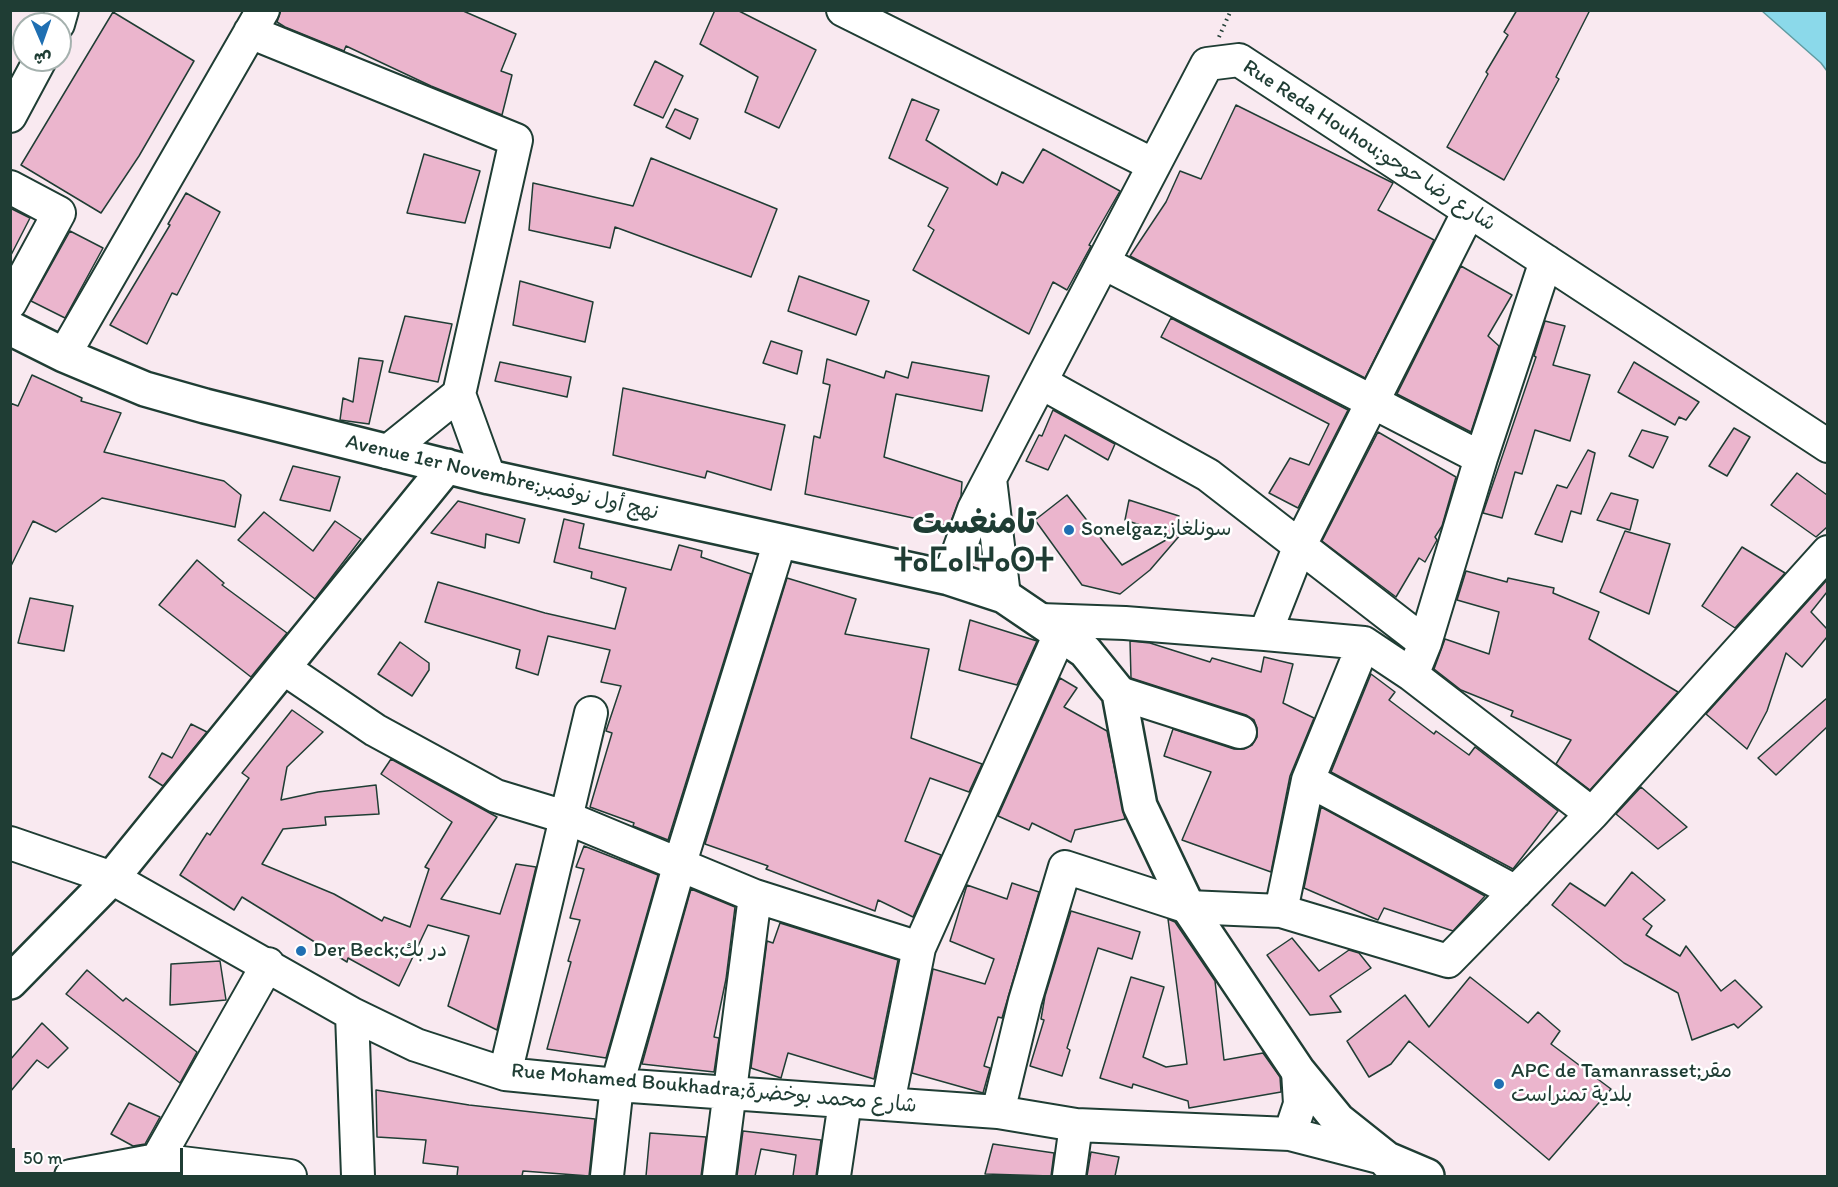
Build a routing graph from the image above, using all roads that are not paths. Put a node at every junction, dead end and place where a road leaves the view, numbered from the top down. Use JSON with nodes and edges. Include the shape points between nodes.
{"nodes":[{"id":1,"x":843,"y":10,"type":"edge"},
{"id":2,"x":257,"y":21,"type":"edge"},
{"id":3,"x":34,"y":72,"type":"edge"},
{"id":4,"x":10,"y":116,"type":"edge"},
{"id":5,"x":1155,"y":165,"type":"junction"},
{"id":6,"x":10,"y":188,"type":"edge"},
{"id":7,"x":1469,"y":211,"type":"junction"},
{"id":8,"x":1546,"y":261,"type":"junction"},
{"id":9,"x":1104,"y":264,"type":"junction"},
{"id":10,"x":10,"y":303,"type":"edge"},
{"id":11,"x":10,"y":328,"type":"edge"},
{"id":12,"x":64,"y":355,"type":"junction"},
{"id":13,"x":1042,"y":383,"type":"junction"},
{"id":14,"x":459,"y":394,"type":"junction"},
{"id":15,"x":1372,"y":402,"type":"junction"},
{"id":16,"x":1827,"y":446,"type":"edge"},
{"id":17,"x":387,"y":452,"type":"junction"},
{"id":18,"x":1481,"y":458,"type":"junction"},
{"id":19,"x":447,"y":466,"type":"junction"},
{"id":20,"x":489,"y":477,"type":"junction"},
{"id":21,"x":990,"y":479,"type":"junction"},
{"id":22,"x":780,"y":541,"type":"junction"},
{"id":23,"x":1300,"y":545,"type":"junction"},
{"id":24,"x":1827,"y":552,"type":"edge"},
{"id":25,"x":949,"y":578,"type":"junction"},
{"id":26,"x":1004,"y":596,"type":"junction"},
{"id":27,"x":1050,"y":627,"type":"junction"},
{"id":28,"x":1265,"y":634,"type":"junction"},
{"id":29,"x":1364,"y":643,"type":"junction"},
{"id":30,"x":1425,"y":643,"type":"junction"},
{"id":31,"x":285,"y":669,"type":"junction"},
{"id":32,"x":1412,"y":675,"type":"junction"},
{"id":33,"x":1119,"y":693,"type":"junction"},
{"id":34,"x":591,"y":713,"type":"dead end"},
{"id":35,"x":1240,"y":732,"type":"dead end"},
{"id":36,"x":1308,"y":780,"type":"junction"},
{"id":37,"x":1592,"y":814,"type":"junction"},
{"id":38,"x":565,"y":817,"type":"junction"},
{"id":39,"x":10,"y":843,"type":"edge"},
{"id":40,"x":680,"y":863,"type":"junction"},
{"id":41,"x":112,"y":878,"type":"junction"},
{"id":42,"x":1516,"y":892,"type":"junction"},
{"id":43,"x":755,"y":896,"type":"junction"},
{"id":44,"x":1188,"y":907,"type":"junction"},
{"id":45,"x":1281,"y":911,"type":"junction"},
{"id":46,"x":919,"y":948,"type":"junction"},
{"id":47,"x":268,"y":964,"type":"junction"},
{"id":48,"x":10,"y":982,"type":"edge"},
{"id":49,"x":352,"y":1014,"type":"junction"},
{"id":50,"x":1298,"y":1071,"type":"junction"},
{"id":51,"x":505,"y":1074,"type":"junction"},
{"id":52,"x":617,"y":1085,"type":"junction"},
{"id":53,"x":730,"y":1093,"type":"junction"},
{"id":54,"x":845,"y":1102,"type":"junction"},
{"id":55,"x":888,"y":1103,"type":"junction"},
{"id":56,"x":998,"y":1112,"type":"junction"},
{"id":57,"x":1076,"y":1125,"type":"junction"},
{"id":58,"x":1290,"y":1134,"type":"junction"},
{"id":59,"x":156,"y":1168,"type":"edge"},
{"id":60,"x":1389,"y":1168,"type":"edge"},
{"id":61,"x":71,"y":1176,"type":"edge"},
{"id":62,"x":290,"y":1176,"type":"edge"},
{"id":63,"x":358,"y":1176,"type":"edge"},
{"id":64,"x":607,"y":1176,"type":"edge"},
{"id":65,"x":719,"y":1176,"type":"edge"},
{"id":66,"x":834,"y":1176,"type":"edge"},
{"id":67,"x":1069,"y":1176,"type":"edge"},
{"id":68,"x":1427,"y":1176,"type":"edge"}],
"edges":[{"from":1,"to":5,"type":"street"},
{"from":2,"to":12,"type":"street"},
{"from":2,"to":14,"type":"street","via":[[516,140]]},
{"from":3,"to":4,"type":"street"},
{"from":5,"to":7,"type":"street","name":"Rue Reda Houhou;شارع رضا حوحو","via":[[1207,64],[1239,60]]},
{"from":5,"to":9,"type":"street","name":"Rue Reda Houhou;شارع رضا حوحو"},
{"from":6,"to":10,"type":"street","via":[[59,213]]},
{"from":7,"to":8,"type":"street","name":"Rue Reda Houhou;شارع رضا حوحو"},
{"from":7,"to":15,"type":"street"},
{"from":8,"to":16,"type":"street","name":"Rue Reda Houhou;شارع رضا حوحو"},
{"from":8,"to":18,"type":"street"},
{"from":9,"to":13,"type":"street","name":"Rue Reda Houhou;شارع رضا حوحو"},
{"from":9,"to":15,"type":"street"},
{"from":11,"to":12,"type":"main road","name":"Avenue 1er Novembre;نهج أول نوفمبر"},
{"from":12,"to":17,"type":"main road","name":"Avenue 1er Novembre;نهج أول نوفمبر","via":[[145,389]]},
{"from":13,"to":21,"type":"street","name":"Rue Reda Houhou;شارع رضا حوحو"},
{"from":13,"to":23,"type":"street","via":[[1208,475]]},
{"from":14,"to":17,"type":"street"},
{"from":14,"to":20,"type":"street"},
{"from":15,"to":18,"type":"street"},
{"from":15,"to":23,"type":"street"},
{"from":17,"to":19,"type":"main road","name":"Avenue 1er Novembre;نهج أول نوفمبر"},
{"from":18,"to":30,"type":"street"},
{"from":19,"to":20,"type":"main road","name":"Avenue 1er Novembre;نهج أول نوفمبر"},
{"from":19,"to":31,"type":"main road"},
{"from":20,"to":22,"type":"main road","name":"Avenue 1er Novembre;نهج أول نوفمبر"},
{"from":21,"to":25,"type":"street","name":"Rue Reda Houhou;شارع رضا حوحو","via":[[962,537]]},
{"from":21,"to":26,"type":"street"},
{"from":22,"to":25,"type":"main road","name":"Avenue 1er Novembre;نهج أول نوفمبر"},
{"from":22,"to":40,"type":"street"},
{"from":23,"to":28,"type":"street"},
{"from":23,"to":30,"type":"street"},
{"from":24,"to":37,"type":"street"},
{"from":25,"to":26,"type":"main road","name":"Avenue 1er Novembre;نهج أول نوفمبر"},
{"from":26,"to":27,"type":"main road","name":"Avenue 1er Novembre;نهج أول نوفمبر"},
{"from":27,"to":28,"type":"street","via":[[1125,622]]},
{"from":27,"to":33,"type":"main road","name":"Avenue 1er Novembre;نهج أول نوفمبر","via":[[1085,651]]},
{"from":27,"to":46,"type":"street"},
{"from":28,"to":29,"type":"street"},
{"from":29,"to":32,"type":"street"},
{"from":29,"to":36,"type":"street"},
{"from":30,"to":32,"type":"street"},
{"from":31,"to":38,"type":"street","via":[[375,730],[496,796]]},
{"from":31,"to":41,"type":"main road"},
{"from":32,"to":37,"type":"street"},
{"from":33,"to":35,"type":"street"},
{"from":33,"to":44,"type":"main road","via":[[1140,806]]},
{"from":34,"to":38,"type":"street"},
{"from":36,"to":42,"type":"street"},
{"from":36,"to":45,"type":"street"},
{"from":37,"to":42,"type":"street"},
{"from":38,"to":40,"type":"street"},
{"from":38,"to":51,"type":"street"},
{"from":39,"to":41,"type":"street","name":"Rue Mohamed Boukhadra;شارع محمد بوخضرة"},
{"from":40,"to":43,"type":"street"},
{"from":40,"to":52,"type":"street"},
{"from":41,"to":47,"type":"street","name":"Rue Mohamed Boukhadra;شارع محمد بوخضرة"},
{"from":41,"to":48,"type":"main road"},
{"from":42,"to":45,"type":"street","via":[[1448,961]]},
{"from":43,"to":46,"type":"street"},
{"from":43,"to":53,"type":"street"},
{"from":44,"to":45,"type":"street"},
{"from":44,"to":50,"type":"main road"},
{"from":44,"to":56,"type":"street","via":[[1065,867],[1025,1001]]},
{"from":46,"to":55,"type":"street"},
{"from":47,"to":49,"type":"street","name":"Rue Mohamed Boukhadra;شارع محمد بوخضرة"},
{"from":47,"to":59,"type":"street"},
{"from":49,"to":51,"type":"street","name":"Rue Mohamed Boukhadra;شارع محمد بوخضرة","via":[[416,1045]]},
{"from":49,"to":63,"type":"street"},
{"from":50,"to":58,"type":"street","via":[[1300,1104]]},
{"from":50,"to":60,"type":"main road","via":[[1338,1120]]},
{"from":51,"to":52,"type":"street","name":"Rue Mohamed Boukhadra;شارع محمد بوخضرة"},
{"from":52,"to":53,"type":"street","name":"Rue Mohamed Boukhadra;شارع محمد بوخضرة"},
{"from":52,"to":64,"type":"street"},
{"from":53,"to":54,"type":"street","name":"Rue Mohamed Boukhadra;شارع محمد بوخضرة"},
{"from":53,"to":65,"type":"street"},
{"from":54,"to":55,"type":"street","name":"Rue Mohamed Boukhadra;شارع محمد بوخضرة"},
{"from":54,"to":66,"type":"street"},
{"from":55,"to":56,"type":"street","name":"Rue Mohamed Boukhadra;شارع محمد بوخضرة"},
{"from":56,"to":57,"type":"street","name":"Rue Mohamed Boukhadra;شارع محمد بوخضرة"},
{"from":57,"to":58,"type":"street","name":"Rue Mohamed Boukhadra;شارع محمد بوخضرة"},
{"from":57,"to":67,"type":"street"},
{"from":58,"to":60,"type":"street","name":"Rue Mohamed Boukhadra;شارع محمد بوخضرة"},
{"from":59,"to":61,"type":"street"},
{"from":59,"to":62,"type":"street"},
{"from":60,"to":68,"type":"main road"}]}
